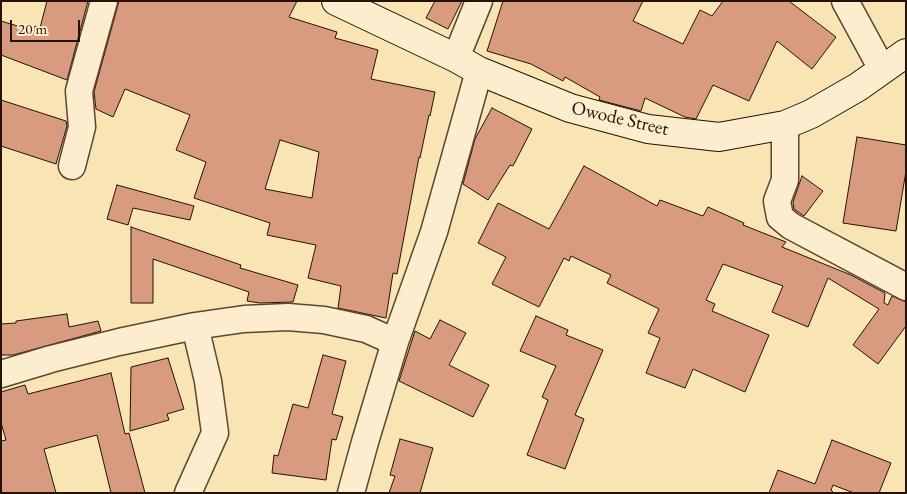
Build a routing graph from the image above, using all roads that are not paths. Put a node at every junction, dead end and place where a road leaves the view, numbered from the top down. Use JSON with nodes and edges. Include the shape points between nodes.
{"nodes":[{"id":1,"x":104,"y":1,"type":"edge"},
{"id":2,"x":336,"y":1,"type":"edge"},
{"id":3,"x":479,"y":1,"type":"edge"},
{"id":4,"x":845,"y":1,"type":"edge"},
{"id":5,"x":906,"y":53,"type":"edge"},
{"id":6,"x":467,"y":65,"type":"junction"},
{"id":7,"x":882,"y":70,"type":"junction"},
{"id":8,"x":785,"y":125,"type":"junction"},
{"id":9,"x":72,"y":166,"type":"dead end"},
{"id":10,"x":906,"y":287,"type":"edge"},
{"id":11,"x":195,"y":326,"type":"junction"},
{"id":12,"x":396,"y":342,"type":"junction"},
{"id":13,"x":1,"y":374,"type":"edge"},
{"id":14,"x":188,"y":493,"type":"edge"},
{"id":15,"x":351,"y":493,"type":"edge"}],
"edges":[{"from":1,"to":9,"type":"street","via":[[79,91],[82,127]]},
{"from":2,"to":6,"type":"street","name":"Owode Street"},
{"from":3,"to":6,"type":"street"},
{"from":4,"to":7,"type":"street"},
{"from":5,"to":7,"type":"street","name":"Owode Street"},
{"from":6,"to":8,"type":"street","name":"Owode Street","via":[[570,108],[648,129],[719,137]]},
{"from":6,"to":12,"type":"street","via":[[434,232]]},
{"from":7,"to":8,"type":"street","name":"Owode Street","via":[[811,114]]},
{"from":8,"to":10,"type":"street","via":[[785,180],[777,201],[780,217]]},
{"from":11,"to":12,"type":"street","via":[[288,317],[324,320],[366,329]]},
{"from":11,"to":13,"type":"street","via":[[99,347]]},
{"from":11,"to":14,"type":"street","via":[[208,380],[215,433]]},
{"from":12,"to":15,"type":"street"}]}
